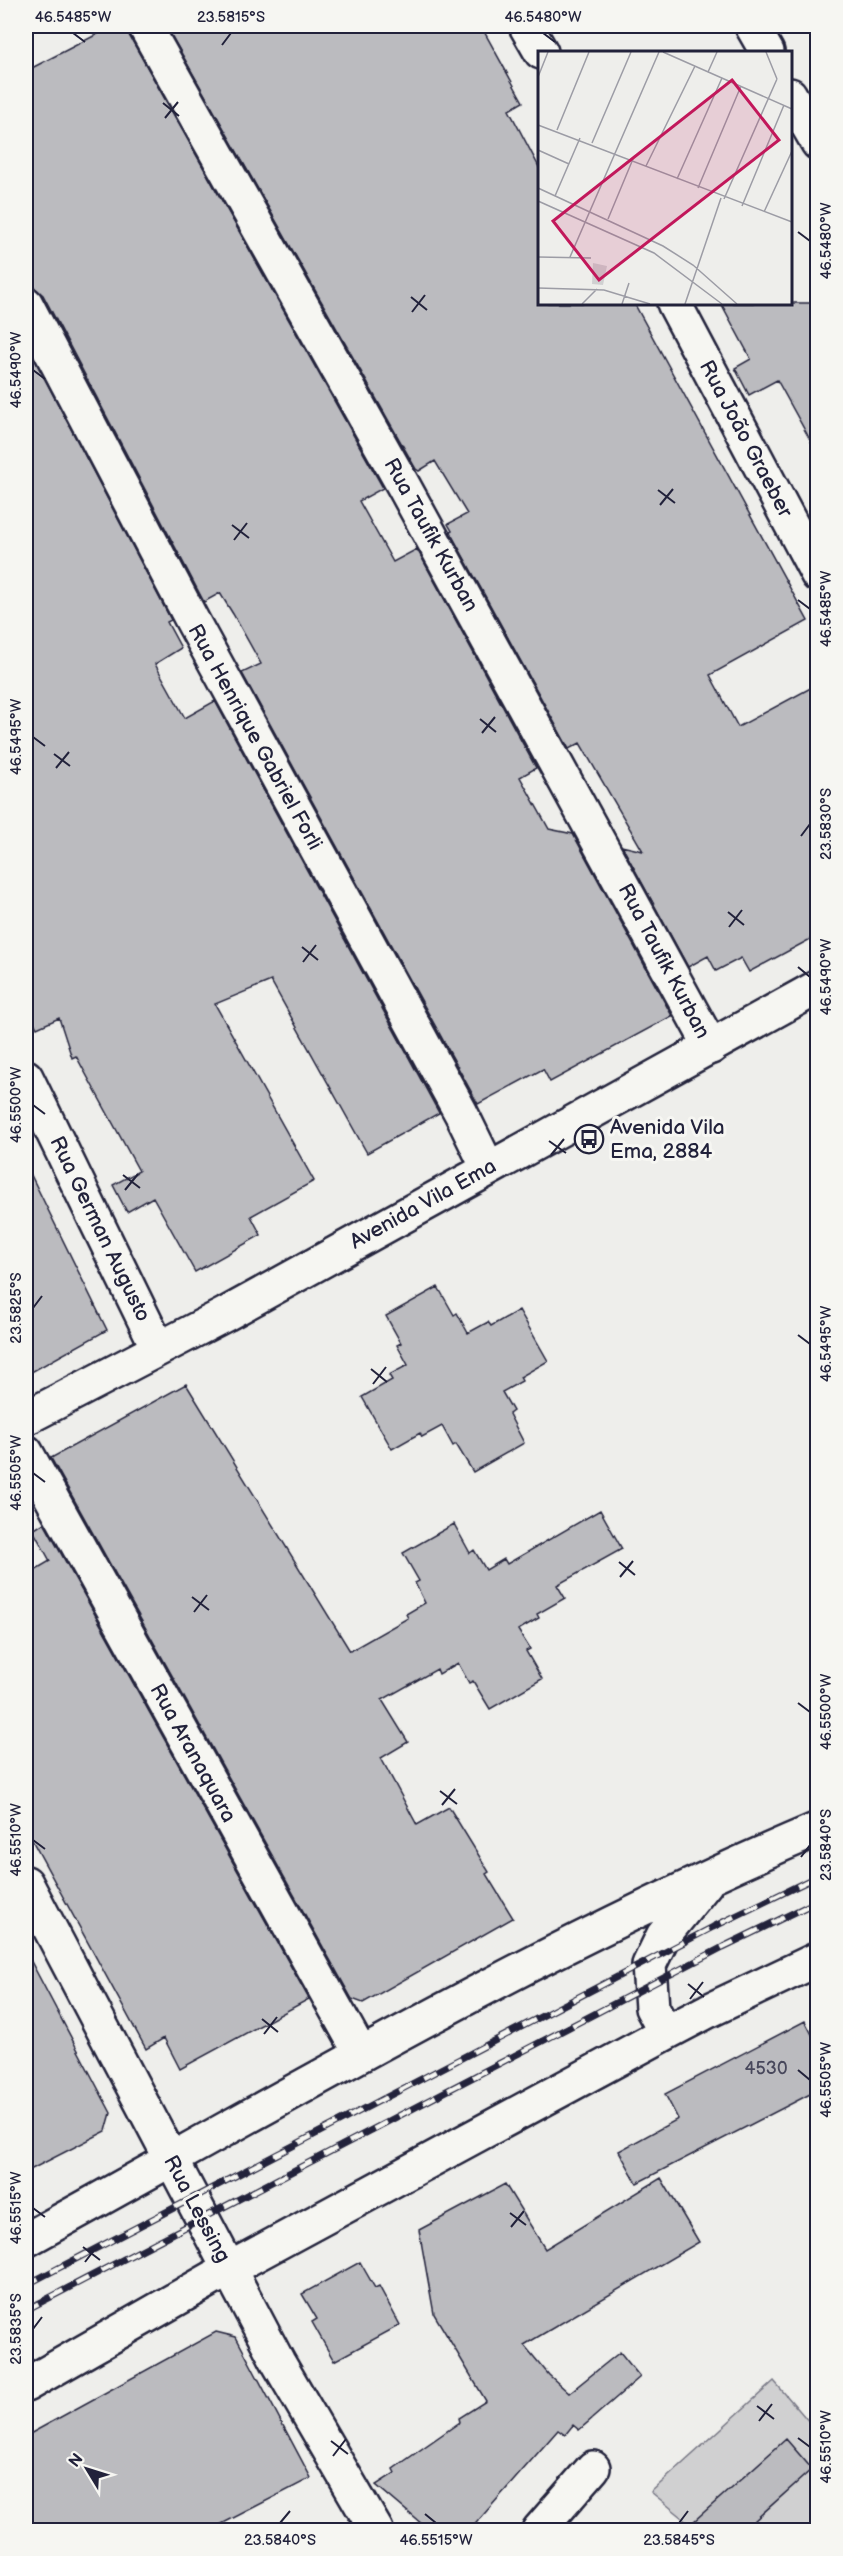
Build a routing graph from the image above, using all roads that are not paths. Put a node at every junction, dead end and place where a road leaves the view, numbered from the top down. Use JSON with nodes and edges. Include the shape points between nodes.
{"nodes":[{"id":1,"x":145,"y":26,"type":"edge"},
{"id":2,"x":526,"y":26,"type":"edge"},
{"id":3,"x":752,"y":26,"type":"edge"},
{"id":4,"x":540,"y":51,"type":"edge"},
{"id":5,"x":766,"y":51,"type":"edge"},
{"id":6,"x":792,"y":98,"type":"edge"},
{"id":7,"x":818,"y":143,"type":"edge"},
{"id":8,"x":26,"y":304,"type":"edge"},
{"id":9,"x":675,"y":304,"type":"edge"},
{"id":10,"x":818,"y":574,"type":"edge"},
{"id":11,"x":818,"y":987,"type":"edge"},
{"id":12,"x":711,"y":1047,"type":"junction"},
{"id":13,"x":26,"y":1077,"type":"edge"},
{"id":14,"x":488,"y":1168,"type":"junction"},
{"id":15,"x":158,"y":1348,"type":"junction"},
{"id":16,"x":26,"y":1418,"type":"edge"},
{"id":17,"x":26,"y":1452,"type":"edge"},
{"id":18,"x":818,"y":1829,"type":"edge"},
{"id":19,"x":713,"y":1875,"type":"junction"},
{"id":20,"x":26,"y":1883,"type":"edge"},
{"id":21,"x":818,"y":1959,"type":"edge"},
{"id":22,"x":666,"y":2033,"type":"junction"},
{"id":23,"x":361,"y":2054,"type":"junction"},
{"id":24,"x":171,"y":2160,"type":"junction"},
{"id":25,"x":26,"y":2240,"type":"edge"},
{"id":26,"x":229,"y":2269,"type":"junction"},
{"id":27,"x":26,"y":2385,"type":"edge"},
{"id":28,"x":593,"y":2468,"type":"dead end"},
{"id":29,"x":376,"y":2530,"type":"edge"},
{"id":30,"x":539,"y":2530,"type":"edge"}],
"edges":[{"from":1,"to":12,"type":"street","name":"Rua Taufik Kurban","via":[[403,485]]},
{"from":2,"to":4,"type":"street"},
{"from":3,"to":5,"type":"street"},
{"from":6,"to":7,"type":"street"},
{"from":8,"to":14,"type":"street","name":"Rua Henrique Gabriel Forli"},
{"from":9,"to":10,"type":"street","name":"Rua João Graeber"},
{"from":11,"to":12,"type":"street","name":"Avenida Vila Ema"},
{"from":12,"to":14,"type":"street","name":"Avenida Vila Ema"},
{"from":13,"to":15,"type":"street","name":"Rua German Augusto"},
{"from":14,"to":15,"type":"street","name":"Avenida Vila Ema"},
{"from":15,"to":16,"type":"street","name":"Avenida Vila Ema"},
{"from":17,"to":23,"type":"street","name":"Rua Aranaquara"},
{"from":18,"to":19,"type":"street"},
{"from":19,"to":22,"type":"street","via":[[663,1936],[649,1965],[651,2008]]},
{"from":19,"to":23,"type":"street","via":[[620,1918]]},
{"from":20,"to":24,"type":"street","name":"Rua Lessing"},
{"from":21,"to":22,"type":"street"},
{"from":22,"to":26,"type":"street"},
{"from":23,"to":24,"type":"street"},
{"from":24,"to":25,"type":"street"},
{"from":24,"to":26,"type":"street","name":"Rua Lessing"},
{"from":26,"to":27,"type":"street"},
{"from":26,"to":29,"type":"street","name":"Rua Lessing"},
{"from":28,"to":30,"type":"street"}]}
